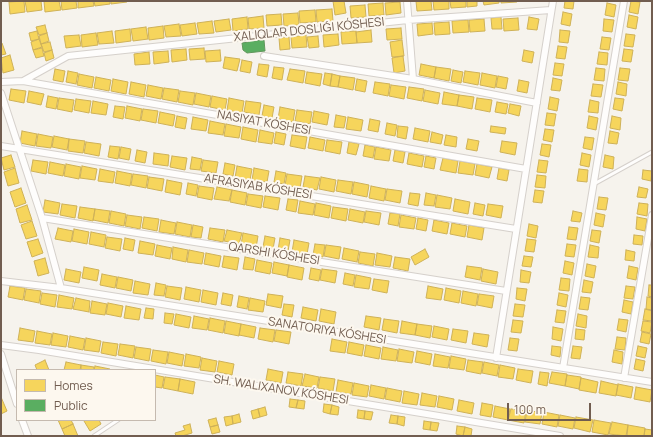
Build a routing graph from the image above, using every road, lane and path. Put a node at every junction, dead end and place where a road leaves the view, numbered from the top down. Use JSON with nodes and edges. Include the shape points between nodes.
{"nodes":[{"id":1,"x":407,"y":1,"type":"edge"},
{"id":2,"x":553,"y":1,"type":"edge"},
{"id":3,"x":624,"y":1,"type":"edge"},
{"id":4,"x":551,"y":10,"type":"junction"},
{"id":5,"x":408,"y":20,"type":"junction"},
{"id":6,"x":264,"y":56,"type":"dead end"},
{"id":7,"x":413,"y":79,"type":"junction"},
{"id":8,"x":23,"y":81,"type":"junction"},
{"id":9,"x":1,"y":82,"type":"edge"},
{"id":10,"x":1,"y":94,"type":"edge"},
{"id":11,"x":537,"y":103,"type":"junction"},
{"id":12,"x":1,"y":146,"type":"edge"},
{"id":13,"x":19,"y":148,"type":"junction"},
{"id":14,"x":652,"y":152,"type":"edge"},
{"id":15,"x":526,"y":169,"type":"junction"},
{"id":16,"x":594,"y":184,"type":"junction"},
{"id":17,"x":652,"y":215,"type":"edge"},
{"id":18,"x":42,"y":218,"type":"junction"},
{"id":19,"x":516,"y":229,"type":"junction"},
{"id":20,"x":1,"y":281,"type":"edge"},
{"id":21,"x":61,"y":288,"type":"junction"},
{"id":22,"x":506,"y":291,"type":"junction"},
{"id":23,"x":1,"y":345,"type":"edge"},
{"id":24,"x":1,"y":354,"type":"edge"},
{"id":25,"x":496,"y":358,"type":"junction"},
{"id":26,"x":4,"y":368,"type":"edge"},
{"id":27,"x":563,"y":368,"type":"junction"},
{"id":28,"x":154,"y":369,"type":"edge"},
{"id":29,"x":156,"y":369,"type":"edge"},
{"id":30,"x":624,"y":378,"type":"junction"},
{"id":31,"x":652,"y":382,"type":"edge"},
{"id":32,"x":16,"y":401,"type":"edge"},
{"id":33,"x":22,"y":421,"type":"edge"},
{"id":34,"x":116,"y":421,"type":"edge"},
{"id":35,"x":28,"y":436,"type":"edge"},
{"id":36,"x":94,"y":436,"type":"edge"},
{"id":37,"x":560,"y":436,"type":"edge"}],
"edges":[{"from":1,"to":5,"type":"street"},
{"from":2,"to":4,"type":"street"},
{"from":3,"to":16,"type":"street"},
{"from":4,"to":5,"type":"street"},
{"from":4,"to":11,"type":"street"},
{"from":5,"to":7,"type":"street"},
{"from":5,"to":8,"type":"street","via":[[68,56]]},
{"from":6,"to":7,"type":"street"},
{"from":7,"to":11,"type":"street"},
{"from":8,"to":9,"type":"street","name":"NASIYAT KÓSHESI"},
{"from":8,"to":15,"type":"street","name":"NASIYAT KÓSHESI"},
{"from":10,"to":13,"type":"street"},
{"from":11,"to":15,"type":"street"},
{"from":12,"to":13,"type":"street","name":"AFRASIYAB KÓSHESI"},
{"from":13,"to":18,"type":"street"},
{"from":13,"to":19,"type":"street","name":"AFRASIYAB KÓSHESI"},
{"from":14,"to":16,"type":"lane"},
{"from":15,"to":19,"type":"street"},
{"from":16,"to":27,"type":"street"},
{"from":17,"to":30,"type":"street"},
{"from":18,"to":21,"type":"street"},
{"from":18,"to":22,"type":"street"},
{"from":19,"to":22,"type":"street"},
{"from":20,"to":21,"type":"street","name":"SANATORIYA KÓSHESI"},
{"from":21,"to":25,"type":"street","name":"SANATORIYA KÓSHESI"},
{"from":22,"to":25,"type":"street"},
{"from":23,"to":28,"type":"street","name":"SH. WALIXANOV KÓSHESI"},
{"from":24,"to":26,"type":"street"},
{"from":25,"to":27,"type":"street","name":"SANATORIYA KÓSHESI"},
{"from":26,"to":32,"type":"street"},
{"from":27,"to":30,"type":"street","name":"SANATORIYA KÓSHESI"},
{"from":29,"to":37,"type":"street","name":"SH. WALIXANOV KÓSHESI"},
{"from":30,"to":31,"type":"street","name":"SANATORIYA KÓSHESI"},
{"from":33,"to":35,"type":"street"},
{"from":34,"to":36,"type":"lane"}]}
